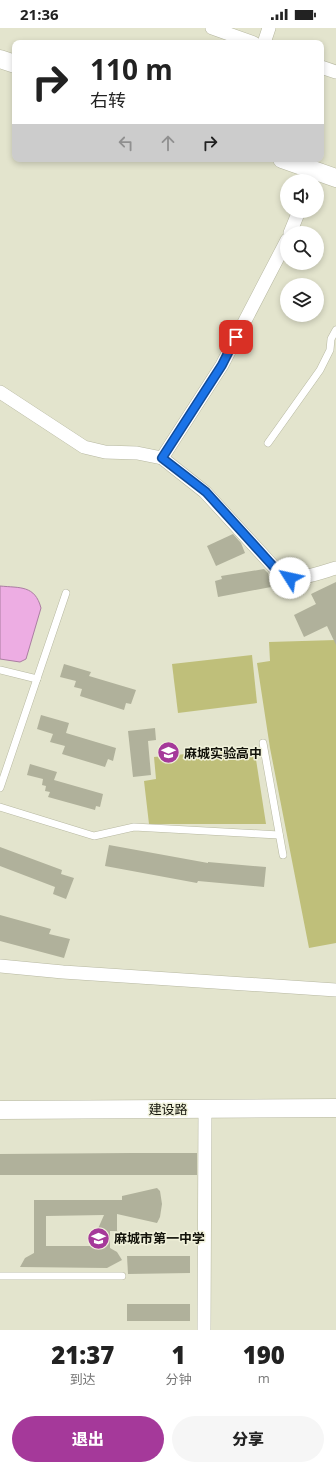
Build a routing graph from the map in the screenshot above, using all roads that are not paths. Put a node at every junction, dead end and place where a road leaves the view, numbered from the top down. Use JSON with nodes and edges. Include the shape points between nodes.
{"nodes":[{"id":1,"x":212,"y":28,"type":"edge"},
{"id":2,"x":269,"y":28,"type":"edge"},
{"id":3,"x":246,"y":40,"type":"edge"},
{"id":4,"x":265,"y":40,"type":"edge"},
{"id":5,"x":0,"y":59,"type":"edge"},
{"id":6,"x":12,"y":63,"type":"edge"},
{"id":7,"x":324,"y":68,"type":"edge"},
{"id":8,"x":336,"y":72,"type":"edge"},
{"id":9,"x":287,"y":162,"type":"edge"},
{"id":10,"x":308,"y":174,"type":"edge"},
{"id":11,"x":324,"y":177,"type":"edge"},
{"id":12,"x":336,"y":178,"type":"edge"},
{"id":13,"x":280,"y":253,"type":"edge"},
{"id":14,"x":336,"y":330,"type":"edge"},
{"id":15,"x":0,"y":392,"type":"edge"},
{"id":16,"x":268,"y":443,"type":"dead end"},
{"id":17,"x":162,"y":458,"type":"junction"},
{"id":18,"x":336,"y":568,"type":"edge"},
{"id":19,"x":66,"y":593,"type":"dead end"},
{"id":20,"x":0,"y":670,"type":"edge"},
{"id":21,"x":37,"y":679,"type":"junction"},
{"id":22,"x":263,"y":743,"type":"dead end"},
{"id":23,"x":0,"y":788,"type":"edge"},
{"id":24,"x":0,"y":807,"type":"edge"},
{"id":25,"x":279,"y":835,"type":"junction"},
{"id":26,"x":283,"y":855,"type":"dead end"},
{"id":27,"x":0,"y":966,"type":"edge"},
{"id":28,"x":336,"y":990,"type":"edge"},
{"id":29,"x":336,"y":1108,"type":"edge"},
{"id":30,"x":205,"y":1109,"type":"junction"},
{"id":31,"x":0,"y":1110,"type":"edge"},
{"id":32,"x":0,"y":1276,"type":"edge"},
{"id":33,"x":122,"y":1276,"type":"dead end"},
{"id":34,"x":204,"y":1330,"type":"edge"}],
"edges":[{"from":1,"to":3,"type":"street"},
{"from":2,"to":4,"type":"street"},
{"from":5,"to":6,"type":"street"},
{"from":7,"to":8,"type":"street"},
{"from":9,"to":10,"type":"street"},
{"from":11,"to":12,"type":"street"},
{"from":13,"to":17,"type":"street","via":[[222,365]]},
{"from":14,"to":16,"type":"lane","via":[[320,370]]},
{"from":15,"to":17,"type":"street","via":[[84,447],[105,452],[137,453]]},
{"from":17,"to":18,"type":"street","via":[[206,492],[282,576],[301,578]]},
{"from":19,"to":21,"type":"lane"},
{"from":20,"to":21,"type":"lane"},
{"from":21,"to":23,"type":"lane"},
{"from":22,"to":25,"type":"lane"},
{"from":24,"to":25,"type":"lane","via":[[94,836],[134,827]]},
{"from":25,"to":26,"type":"lane"},
{"from":27,"to":28,"type":"street"},
{"from":29,"to":30,"type":"street","name":"建设路"},
{"from":30,"to":31,"type":"street","name":"建设路"},
{"from":30,"to":34,"type":"street"},
{"from":32,"to":33,"type":"lane"}]}
